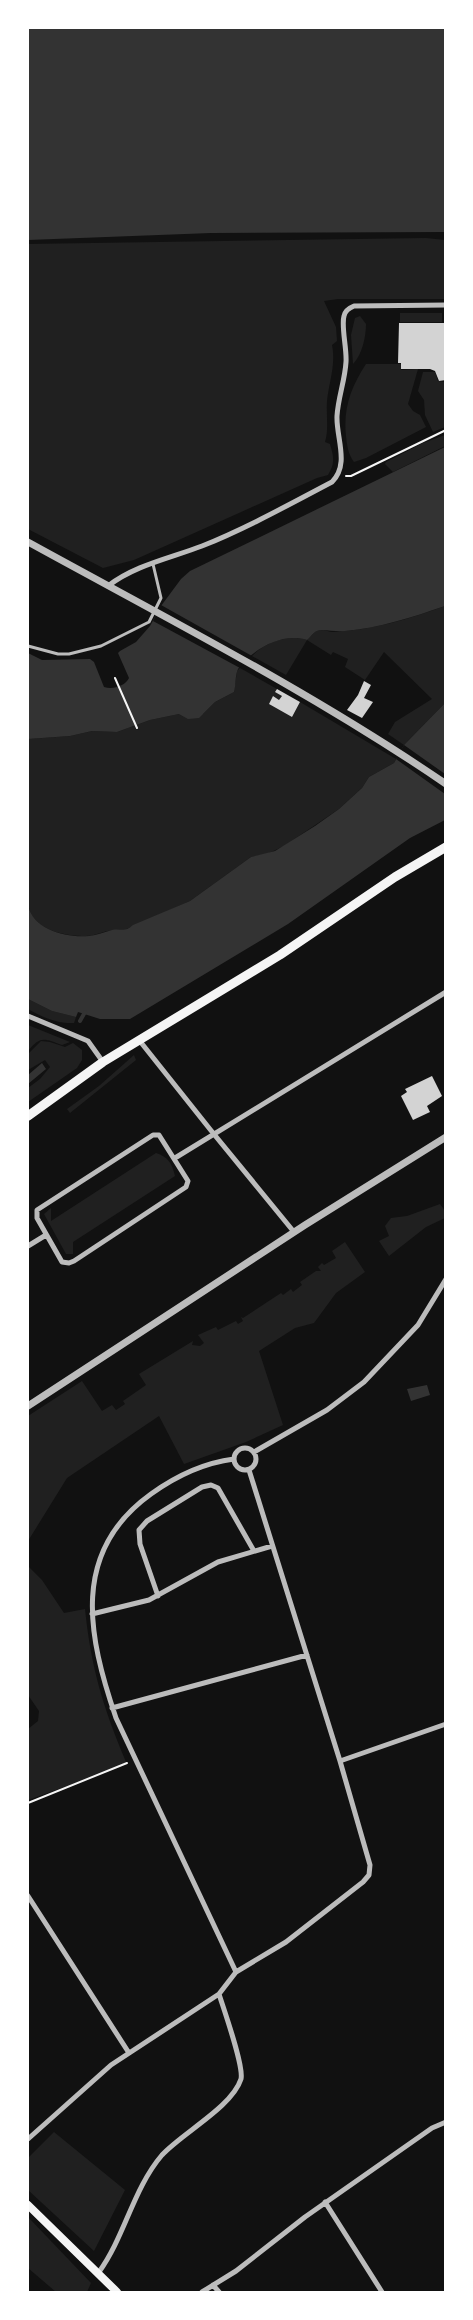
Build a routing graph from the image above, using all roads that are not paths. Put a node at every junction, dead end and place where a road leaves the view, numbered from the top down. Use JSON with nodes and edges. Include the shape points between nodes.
{"nodes":[{"id":1,"x":446,"y":305,"type":"edge"},
{"id":2,"x":28,"y":542,"type":"edge"},
{"id":3,"x":153,"y":564,"type":"junction"},
{"id":4,"x":108,"y":586,"type":"junction"},
{"id":5,"x":28,"y":646,"type":"edge"},
{"id":6,"x":446,"y":784,"type":"edge"},
{"id":7,"x":446,"y":847,"type":"edge"},
{"id":8,"x":446,"y":992,"type":"edge"},
{"id":9,"x":28,"y":1016,"type":"edge"},
{"id":10,"x":139,"y":1040,"type":"junction"},
{"id":11,"x":103,"y":1062,"type":"junction"},
{"id":12,"x":28,"y":1116,"type":"edge"},
{"id":13,"x":212,"y":1133,"type":"junction"},
{"id":14,"x":446,"y":1137,"type":"edge"},
{"id":15,"x":175,"y":1158,"type":"junction"},
{"id":16,"x":294,"y":1232,"type":"junction"},
{"id":17,"x":46,"y":1235,"type":"junction"},
{"id":18,"x":28,"y":1246,"type":"edge"},
{"id":19,"x":446,"y":1279,"type":"edge"},
{"id":20,"x":28,"y":1406,"type":"edge"},
{"id":21,"x":254,"y":1452,"type":"junction"},
{"id":22,"x":234,"y":1458,"type":"junction"},
{"id":23,"x":249,"y":1470,"type":"junction"},
{"id":24,"x":272,"y":1546,"type":"junction"},
{"id":25,"x":254,"y":1551,"type":"junction"},
{"id":26,"x":158,"y":1596,"type":"junction"},
{"id":27,"x":92,"y":1614,"type":"junction"},
{"id":28,"x":307,"y":1655,"type":"junction"},
{"id":29,"x":112,"y":1708,"type":"junction"},
{"id":30,"x":446,"y":1724,"type":"edge"},
{"id":31,"x":340,"y":1760,"type":"junction"},
{"id":32,"x":28,"y":1896,"type":"edge"},
{"id":33,"x":236,"y":1972,"type":"junction"},
{"id":34,"x":219,"y":1994,"type":"junction"},
{"id":35,"x":129,"y":2053,"type":"junction"},
{"id":36,"x":446,"y":2122,"type":"edge"},
{"id":37,"x":28,"y":2139,"type":"edge"},
{"id":38,"x":325,"y":2202,"type":"junction"},
{"id":39,"x":28,"y":2205,"type":"edge"},
{"id":40,"x":99,"y":2272,"type":"junction"},
{"id":41,"x":213,"y":2285,"type":"junction"},
{"id":42,"x":117,"y":2292,"type":"edge"},
{"id":43,"x":202,"y":2292,"type":"edge"},
{"id":44,"x":218,"y":2292,"type":"edge"},
{"id":45,"x":382,"y":2292,"type":"edge"}],
"edges":[{"from":1,"to":3,"type":"street","via":[[354,306],[345,312],[346,364],[337,413],[342,464],[339,476],[221,538]]},
{"from":2,"to":4,"type":"street"},
{"from":3,"to":4,"type":"street","via":[[122,576]]},
{"from":3,"to":5,"type":"lane","via":[[161,598],[149,622],[117,640],[85,651],[58,654]]},
{"from":4,"to":6,"type":"street","via":[[400,752]]},
{"from":7,"to":10,"type":"main road","via":[[395,877],[280,955]]},
{"from":8,"to":13,"type":"street"},
{"from":9,"to":11,"type":"street","via":[[88,1041]]},
{"from":10,"to":11,"type":"main road"},
{"from":10,"to":13,"type":"street"},
{"from":11,"to":12,"type":"main road"},
{"from":13,"to":15,"type":"street"},
{"from":13,"to":16,"type":"street"},
{"from":14,"to":16,"type":"street"},
{"from":15,"to":17,"type":"street","via":[[158,1135],[149,1137],[40,1207],[37,1218]]},
{"from":15,"to":17,"type":"street","via":[[188,1179],[186,1187],[74,1261],[62,1262]]},
{"from":16,"to":20,"type":"street"},
{"from":17,"to":18,"type":"street"},
{"from":19,"to":21,"type":"street","via":[[418,1326],[364,1382],[327,1410]]},
{"from":21,"to":22,"type":"street","via":[[242,1448]]},
{"from":21,"to":23,"type":"street","via":[[256,1462]]},
{"from":22,"to":23,"type":"street","via":[[238,1468]]},
{"from":22,"to":27,"type":"street","via":[[176,1477],[127,1515],[108,1538],[101,1553],[93,1584]]},
{"from":23,"to":24,"type":"street"},
{"from":24,"to":25,"type":"street"},
{"from":24,"to":28,"type":"street"},
{"from":25,"to":26,"type":"street","via":[[213,1564]]},
{"from":25,"to":26,"type":"street","via":[[218,1488],[202,1487],[147,1521],[139,1530],[140,1544]]},
{"from":26,"to":27,"type":"street","via":[[135,1605]]},
{"from":27,"to":29,"type":"street","via":[[101,1674]]},
{"from":28,"to":29,"type":"street"},
{"from":28,"to":31,"type":"street"},
{"from":29,"to":33,"type":"street"},
{"from":30,"to":31,"type":"street"},
{"from":31,"to":33,"type":"street","via":[[370,1865],[369,1875],[286,1942]]},
{"from":32,"to":35,"type":"street"},
{"from":33,"to":34,"type":"street"},
{"from":34,"to":35,"type":"street"},
{"from":34,"to":40,"type":"street","via":[[241,2077],[226,2101],[162,2155],[142,2186]]},
{"from":35,"to":37,"type":"street","via":[[111,2064]]},
{"from":36,"to":38,"type":"street","via":[[398,2150]]},
{"from":38,"to":41,"type":"street"},
{"from":38,"to":45,"type":"street"},
{"from":39,"to":40,"type":"main road"},
{"from":40,"to":42,"type":"main road"},
{"from":41,"to":43,"type":"street"},
{"from":41,"to":44,"type":"street"}]}
